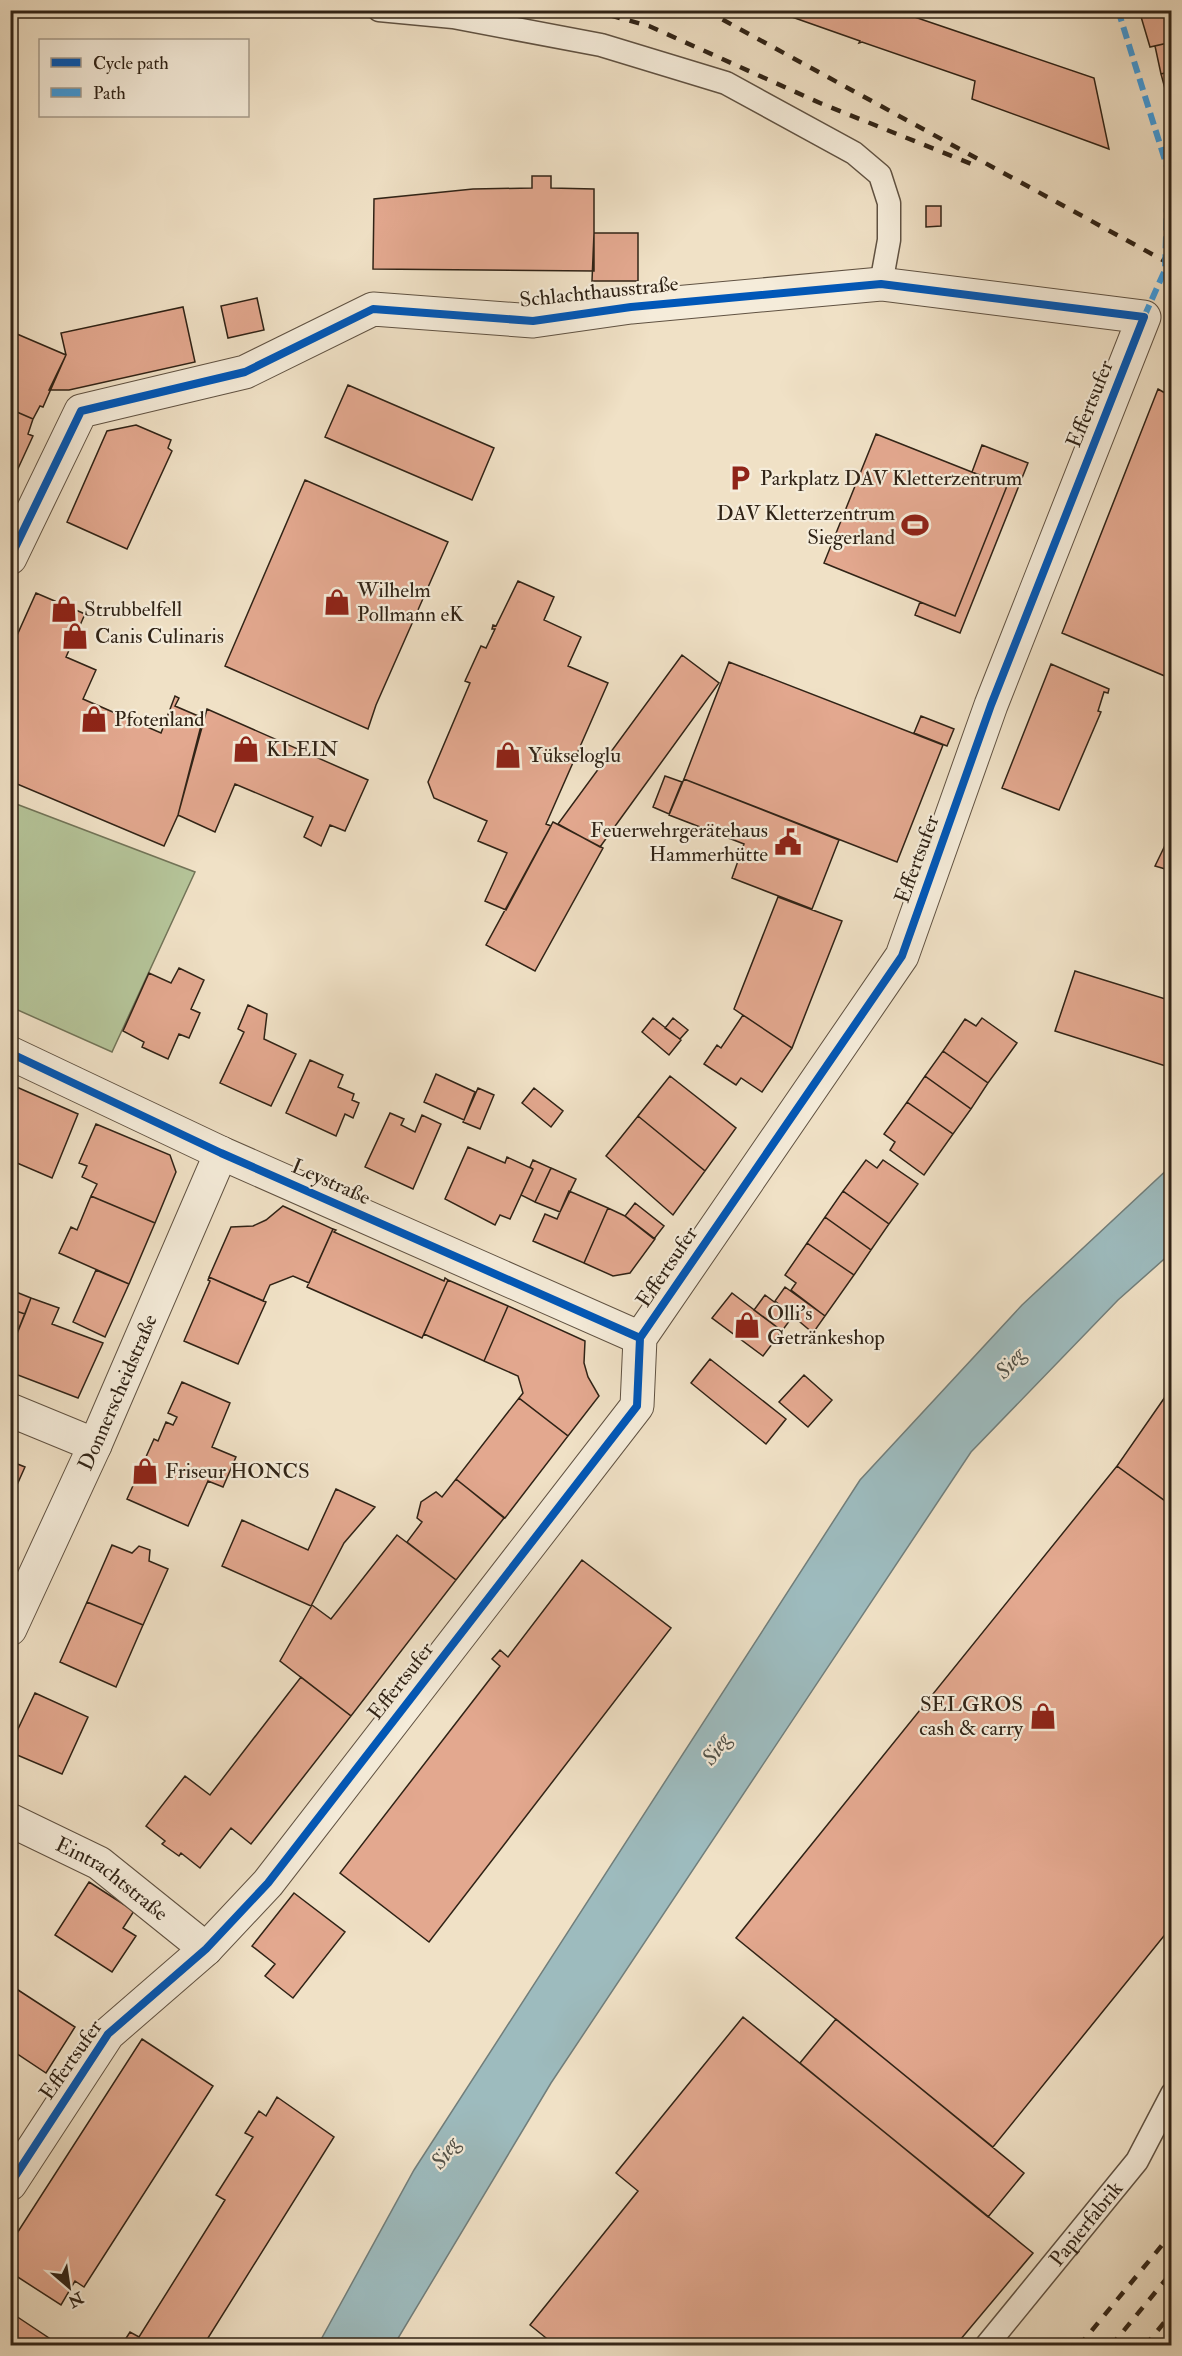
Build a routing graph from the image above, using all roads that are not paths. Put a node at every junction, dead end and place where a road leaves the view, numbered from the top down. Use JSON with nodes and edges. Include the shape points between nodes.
{"nodes":[{"id":1,"x":379,"y":10,"type":"edge"},
{"id":2,"x":881,"y":284,"type":"junction"},
{"id":3,"x":1144,"y":317,"type":"joint"},
{"id":4,"x":14,"y":543,"type":"edge"},
{"id":5,"x":10,"y":1053,"type":"edge"},
{"id":6,"x":221,"y":1154,"type":"junction"},
{"id":7,"x":640,"y":1338,"type":"junction"},
{"id":8,"x":10,"y":1410,"type":"edge"},
{"id":9,"x":95,"y":1445,"type":"junction"},
{"id":10,"x":10,"y":1629,"type":"edge"},
{"id":11,"x":10,"y":1820,"type":"edge"},
{"id":12,"x":206,"y":1949,"type":"junction"},
{"id":13,"x":1172,"y":2094,"type":"edge"},
{"id":14,"x":10,"y":2184,"type":"edge"},
{"id":15,"x":986,"y":2346,"type":"edge"}],
"edges":[{"from":1,"to":2,"type":"lane","via":[[453,17],[601,45],[726,83],[854,153],[880,175],[889,203],[889,240]]},
{"from":2,"to":3,"type":"street","name":"Schlachthausstraße"},
{"from":2,"to":4,"type":"street","name":"Schlachthausstraße","via":[[631,307],[533,321],[373,309],[245,372],[81,411]]},
{"from":3,"to":7,"type":"street","name":"Effertsufer","via":[[991,705],[902,956]]},
{"from":5,"to":6,"type":"street","name":"Leystraße"},
{"from":6,"to":7,"type":"street","name":"Leystraße"},
{"from":6,"to":9,"type":"street","name":"Donnerscheidstraße"},
{"from":7,"to":12,"type":"street","name":"Effertsufer","via":[[637,1406],[268,1883]]},
{"from":8,"to":9,"type":"street"},
{"from":9,"to":10,"type":"street","name":"Donnerscheidstraße"},
{"from":11,"to":12,"type":"street","name":"Eintrachtstraße","via":[[99,1863]]},
{"from":12,"to":14,"type":"street","name":"Effertsufer","via":[[108,2034]]},
{"from":13,"to":15,"type":"lane","name":"Papierfabrik","via":[[1137,2161]]}]}
